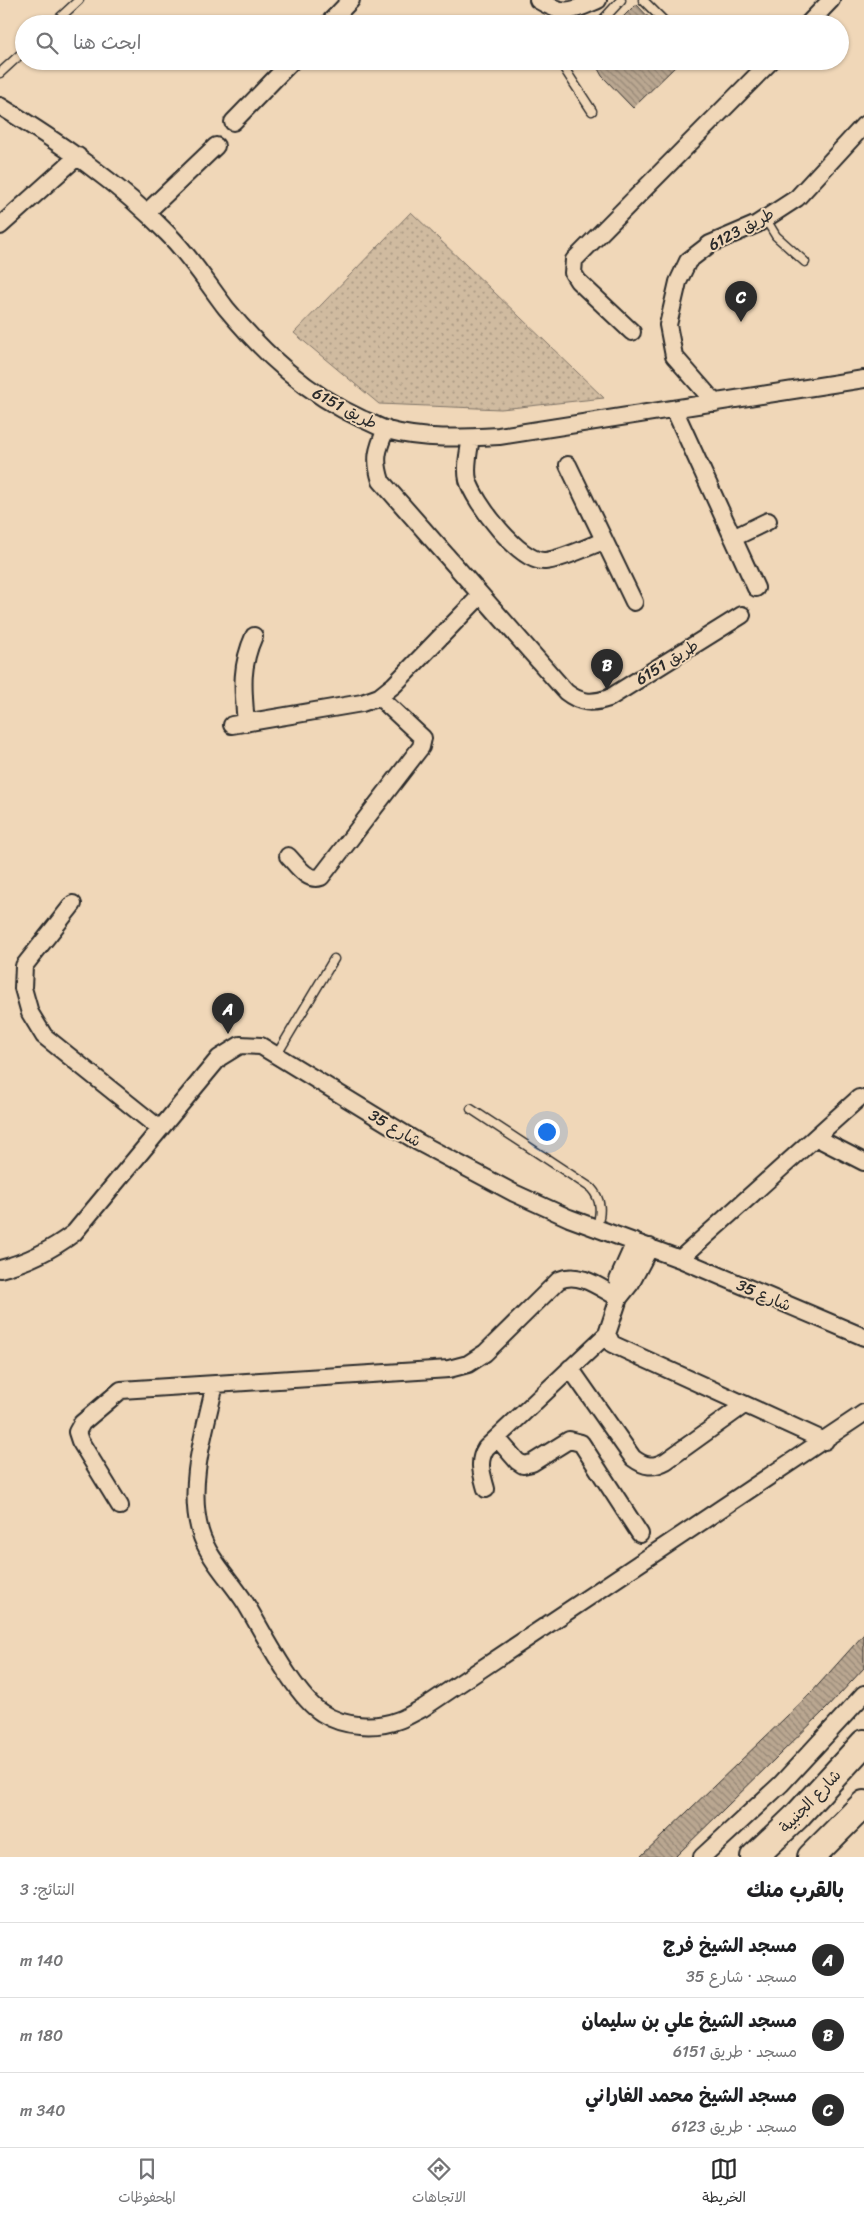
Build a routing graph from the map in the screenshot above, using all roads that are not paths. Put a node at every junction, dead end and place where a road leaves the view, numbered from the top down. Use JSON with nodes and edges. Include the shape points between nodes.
{"nodes":[{"id":1,"x":79,"y":0,"type":"edge"},
{"id":2,"x":351,"y":0,"type":"edge"},
{"id":3,"x":538,"y":0,"type":"edge"},
{"id":4,"x":598,"y":0,"type":"edge"},
{"id":5,"x":621,"y":0,"type":"edge"},
{"id":6,"x":644,"y":0,"type":"edge"},
{"id":7,"x":831,"y":0,"type":"edge"},
{"id":8,"x":63,"y":15,"type":"edge"},
{"id":9,"x":337,"y":15,"type":"edge"},
{"id":10,"x":607,"y":15,"type":"edge"},
{"id":11,"x":658,"y":15,"type":"edge"},
{"id":12,"x":817,"y":15,"type":"edge"},
{"id":13,"x":15,"y":59,"type":"edge"},
{"id":14,"x":283,"y":70,"type":"edge"},
{"id":15,"x":565,"y":70,"type":"edge"},
{"id":16,"x":762,"y":70,"type":"edge"},
{"id":17,"x":0,"y":73,"type":"edge"},
{"id":18,"x":0,"y":106,"type":"edge"},
{"id":19,"x":592,"y":111,"type":"dead end"},
{"id":20,"x":233,"y":122,"type":"dead end"},
{"id":21,"x":864,"y":125,"type":"edge"},
{"id":22,"x":216,"y":146,"type":"dead end"},
{"id":23,"x":78,"y":156,"type":"junction"},
{"id":24,"x":147,"y":212,"type":"junction"},
{"id":25,"x":765,"y":218,"type":"junction"},
{"id":26,"x":0,"y":226,"type":"edge"},
{"id":27,"x":806,"y":262,"type":"dead end"},
{"id":28,"x":632,"y":332,"type":"dead end"},
{"id":29,"x":864,"y":379,"type":"edge"},
{"id":30,"x":715,"y":403,"type":"junction"},
{"id":31,"x":674,"y":409,"type":"junction"},
{"id":32,"x":386,"y":429,"type":"junction"},
{"id":33,"x":471,"y":438,"type":"junction"},
{"id":34,"x":568,"y":466,"type":"dead end"},
{"id":35,"x":768,"y":521,"type":"dead end"},
{"id":36,"x":733,"y":538,"type":"junction"},
{"id":37,"x":603,"y":541,"type":"junction"},
{"id":38,"x":756,"y":588,"type":"dead end"},
{"id":39,"x":481,"y":595,"type":"junction"},
{"id":40,"x":634,"y":602,"type":"dead end"},
{"id":41,"x":742,"y":615,"type":"dead end"},
{"id":42,"x":254,"y":636,"type":"dead end"},
{"id":43,"x":379,"y":697,"type":"junction"},
{"id":44,"x":288,"y":856,"type":"dead end"},
{"id":45,"x":73,"y":904,"type":"dead end"},
{"id":46,"x":334,"y":959,"type":"dead end"},
{"id":47,"x":276,"y":1056,"type":"junction"},
{"id":48,"x":859,"y":1098,"type":"dead end"},
{"id":49,"x":471,"y":1109,"type":"dead end"},
{"id":50,"x":160,"y":1129,"type":"junction"},
{"id":51,"x":817,"y":1138,"type":"junction"},
{"id":52,"x":864,"y":1162,"type":"edge"},
{"id":53,"x":597,"y":1228,"type":"junction"},
{"id":54,"x":642,"y":1245,"type":"junction"},
{"id":55,"x":680,"y":1260,"type":"junction"},
{"id":56,"x":0,"y":1269,"type":"edge"},
{"id":57,"x":619,"y":1298,"type":"junction"},
{"id":58,"x":607,"y":1334,"type":"junction"},
{"id":59,"x":864,"y":1337,"type":"edge"},
{"id":60,"x":570,"y":1368,"type":"junction"},
{"id":61,"x":215,"y":1384,"type":"junction"},
{"id":62,"x":744,"y":1405,"type":"junction"},
{"id":63,"x":864,"y":1413,"type":"edge"},
{"id":64,"x":497,"y":1438,"type":"junction"},
{"id":65,"x":825,"y":1440,"type":"junction"},
{"id":66,"x":486,"y":1489,"type":"dead end"},
{"id":67,"x":120,"y":1506,"type":"dead end"},
{"id":68,"x":640,"y":1534,"type":"dead end"},
{"id":69,"x":864,"y":1694,"type":"edge"},
{"id":70,"x":864,"y":1743,"type":"edge"},
{"id":71,"x":864,"y":1804,"type":"edge"},
{"id":72,"x":702,"y":1857,"type":"edge"},
{"id":73,"x":754,"y":1857,"type":"edge"},
{"id":74,"x":811,"y":1857,"type":"edge"}],
"edges":[{"from":1,"to":8,"type":"lane"},
{"from":2,"to":9,"type":"street"},
{"from":3,"to":4,"type":"street","via":[[553,9],[572,12]]},
{"from":5,"to":10,"type":"lane"},
{"from":6,"to":11,"type":"lane"},
{"from":7,"to":12,"type":"street"},
{"from":13,"to":17,"type":"lane"},
{"from":14,"to":20,"type":"street"},
{"from":15,"to":19,"type":"lane"},
{"from":16,"to":28,"type":"street","via":[[574,260],[573,272],[578,281]]},
{"from":18,"to":23,"type":"street","name":"طريق 6151"},
{"from":21,"to":25,"type":"street","name":"طريق 6123","via":[[797,198]]},
{"from":22,"to":24,"type":"street"},
{"from":23,"to":24,"type":"street","name":"طريق 6151"},
{"from":23,"to":26,"type":"street"},
{"from":24,"to":32,"type":"street","name":"طريق 6151","via":[[260,347],[299,382],[344,411]]},
{"from":25,"to":27,"type":"lane","via":[[776,236]]},
{"from":25,"to":30,"type":"street","name":"طريق 6123","via":[[710,244],[688,261],[678,282],[668,325],[674,356]]},
{"from":29,"to":30,"type":"street"},
{"from":30,"to":31,"type":"street"},
{"from":31,"to":33,"type":"street"},
{"from":31,"to":36,"type":"street"},
{"from":32,"to":33,"type":"street","via":[[423,436]]},
{"from":32,"to":39,"type":"street","name":"طريق 6151","via":[[377,451],[376,466],[381,481]]},
{"from":33,"to":37,"type":"street","via":[[468,479],[492,519],[521,553],[532,560],[545,561]]},
{"from":34,"to":37,"type":"street"},
{"from":35,"to":36,"type":"street"},
{"from":36,"to":38,"type":"street"},
{"from":37,"to":40,"type":"street"},
{"from":39,"to":41,"type":"street","name":"طريق 6151","via":[[566,692],[587,702],[609,698]]},
{"from":39,"to":43,"type":"street"},
{"from":42,"to":43,"type":"street","via":[[246,654],[239,724],[362,703]]},
{"from":43,"to":44,"type":"street","via":[[422,738],[422,747],[320,877],[308,875]]},
{"from":45,"to":50,"type":"street","via":[[24,966],[24,988],[30,1013],[44,1036]]},
{"from":46,"to":47,"type":"lane"},
{"from":47,"to":50,"type":"street","name":"شارع 35","via":[[261,1046],[240,1045],[219,1058]]},
{"from":47,"to":53,"type":"street","name":"شارع 35","via":[[466,1169],[541,1206]]},
{"from":48,"to":51,"type":"street"},
{"from":49,"to":53,"type":"lane","via":[[591,1188],[597,1194],[601,1211]]},
{"from":50,"to":56,"type":"street","name":"شارع 35","via":[[74,1233],[50,1251]]},
{"from":51,"to":52,"type":"street"},
{"from":51,"to":55,"type":"street"},
{"from":53,"to":54,"type":"street","name":"شارع 35"},
{"from":54,"to":55,"type":"street","name":"شارع 35"},
{"from":54,"to":57,"type":"street","via":[[631,1283]]},
{"from":55,"to":59,"type":"street","name":"شارع 35"},
{"from":57,"to":58,"type":"street"},
{"from":57,"to":61,"type":"street","via":[[576,1277],[559,1280],[485,1353],[459,1367]]},
{"from":58,"to":60,"type":"street"},
{"from":58,"to":62,"type":"street","via":[[616,1347]]},
{"from":60,"to":62,"type":"street","via":[[633,1458],[649,1467],[666,1461]]},
{"from":60,"to":64,"type":"street"},
{"from":61,"to":65,"type":"street","via":[[200,1450],[196,1490],[200,1530],[208,1550],[242,1598],[300,1693],[322,1714],[347,1723],[373,1726],[399,1720],[423,1708]]},
{"from":61,"to":67,"type":"street","via":[[121,1390],[79,1427],[80,1440]]},
{"from":62,"to":65,"type":"street"},
{"from":63,"to":65,"type":"street"},
{"from":64,"to":66,"type":"street","via":[[486,1448],[480,1461]]},
{"from":64,"to":68,"type":"street","via":[[523,1465],[532,1463],[569,1440],[582,1443]]},
{"from":69,"to":72,"type":"street","via":[[781,1784]]},
{"from":70,"to":73,"type":"main road","name":"شارع الجنبية"},
{"from":71,"to":74,"type":"main road"}]}
